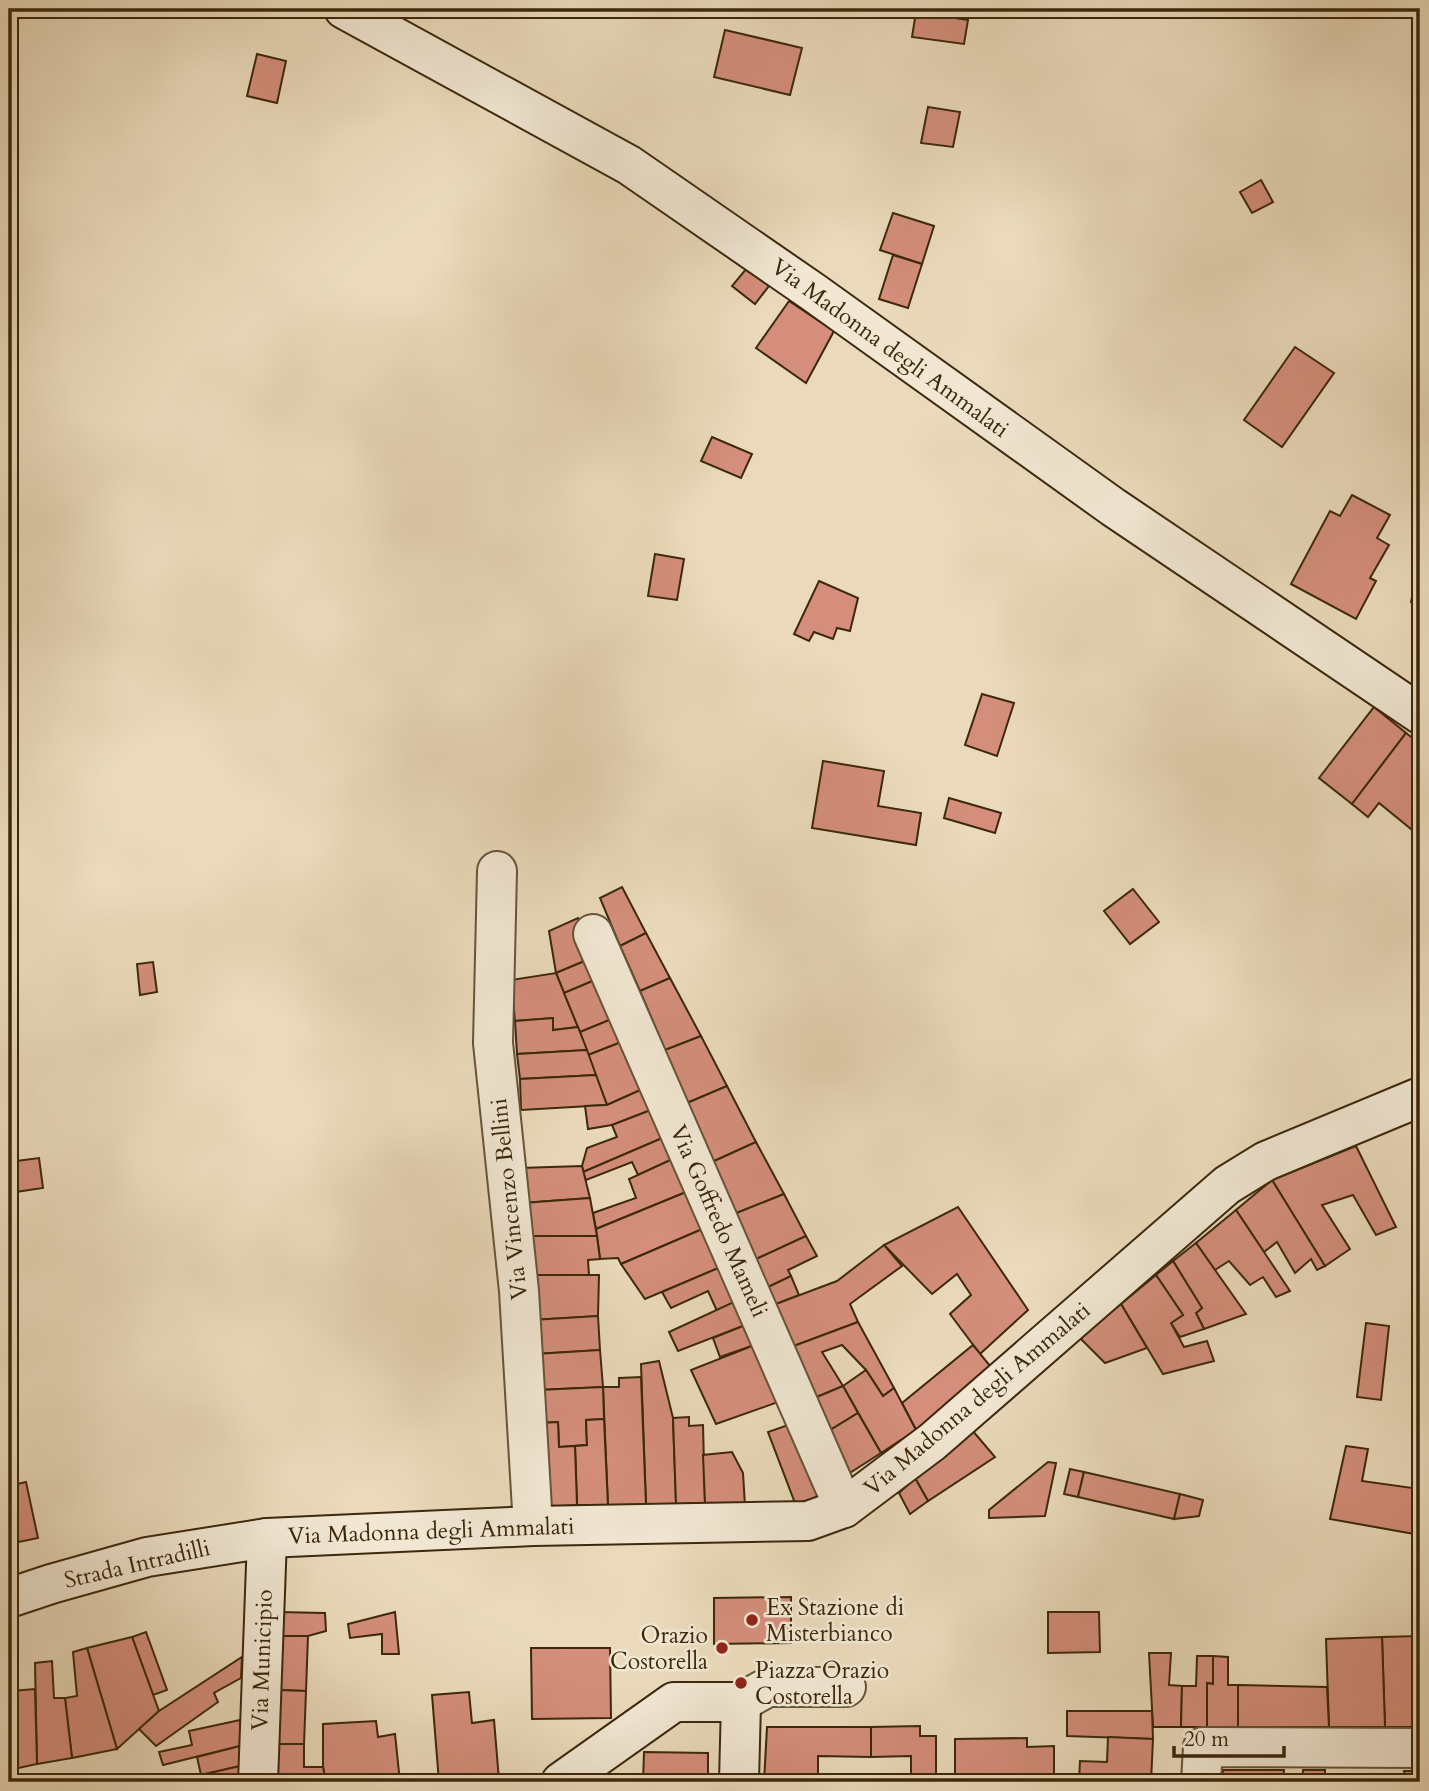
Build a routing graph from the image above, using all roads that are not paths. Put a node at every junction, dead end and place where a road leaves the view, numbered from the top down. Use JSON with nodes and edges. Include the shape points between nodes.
{"nodes":[{"id":1,"x":344,"y":9,"type":"edge"},
{"id":2,"x":1420,"y":714,"type":"edge"},
{"id":3,"x":497,"y":871,"type":"dead end"},
{"id":4,"x":593,"y":934,"type":"dead end"},
{"id":5,"x":1420,"y":1097,"type":"edge"},
{"id":6,"x":844,"y":1508,"type":"junction"},
{"id":7,"x":533,"y":1526,"type":"junction"},
{"id":8,"x":267,"y":1538,"type":"junction"},
{"id":9,"x":9,"y":1598,"type":"edge"},
{"id":10,"x":846,"y":1687,"type":"dead end"},
{"id":11,"x":741,"y":1720,"type":"junction"},
{"id":12,"x":1420,"y":1748,"type":"edge"},
{"id":13,"x":1202,"y":1764,"type":"edge"},
{"id":14,"x":258,"y":1782,"type":"edge"},
{"id":15,"x":561,"y":1782,"type":"edge"},
{"id":16,"x":739,"y":1782,"type":"edge"}],
"edges":[{"from":1,"to":2,"type":"street","name":"Via Madonna degli Ammalati","via":[[629,165],[1113,507]]},
{"from":3,"to":7,"type":"street","name":"Via Vincenzo Bellini","via":[[493,1043],[519,1291]]},
{"from":4,"to":6,"type":"street","name":"Via Goffredo Mameli"},
{"from":5,"to":6,"type":"street","name":"Via Madonna degli Ammalati","via":[[1266,1161],[1227,1185],[932,1442]]},
{"from":6,"to":7,"type":"street","name":"Via Madonna degli Ammalati","via":[[808,1521]]},
{"from":7,"to":8,"type":"street","name":"Via Madonna degli Ammalati"},
{"from":8,"to":9,"type":"street","name":"Strada Intradilli","via":[[147,1557]]},
{"from":8,"to":14,"type":"street","name":"Via Municipio"},
{"from":10,"to":11,"type":"street","via":[[768,1688]]},
{"from":11,"to":15,"type":"street","via":[[674,1702]]},
{"from":11,"to":16,"type":"street"},
{"from":12,"to":13,"type":"street"}]}
